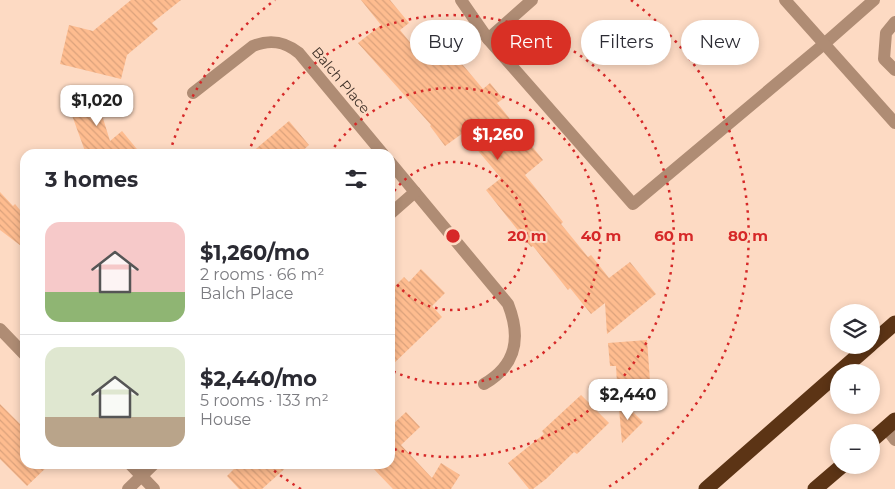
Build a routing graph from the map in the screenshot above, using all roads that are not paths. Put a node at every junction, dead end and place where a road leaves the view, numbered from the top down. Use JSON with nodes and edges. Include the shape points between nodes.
{"nodes":[{"id":1,"x":461,"y":0,"type":"edge"},
{"id":2,"x":532,"y":0,"type":"edge"},
{"id":3,"x":785,"y":0,"type":"edge"},
{"id":4,"x":874,"y":0,"type":"edge"},
{"id":5,"x":895,"y":22,"type":"edge"},
{"id":6,"x":488,"y":39,"type":"junction"},
{"id":7,"x":824,"y":44,"type":"junction"},
{"id":8,"x":895,"y":70,"type":"edge"},
{"id":9,"x":193,"y":93,"type":"dead end"},
{"id":10,"x":895,"y":123,"type":"edge"},
{"id":11,"x":379,"y":149,"type":"edge"},
{"id":12,"x":395,"y":168,"type":"edge"},
{"id":13,"x":415,"y":192,"type":"junction"},
{"id":14,"x":395,"y":210,"type":"edge"},
{"id":15,"x":895,"y":323,"type":"edge"},
{"id":16,"x":0,"y":329,"type":"edge"},
{"id":17,"x":880,"y":336,"type":"edge"},
{"id":18,"x":20,"y":350,"type":"edge"},
{"id":19,"x":860,"y":354,"type":"edge"},
{"id":20,"x":484,"y":384,"type":"dead end"},
{"id":21,"x":892,"y":429,"type":"edge"},
{"id":22,"x":880,"y":436,"type":"edge"},
{"id":23,"x":135,"y":469,"type":"edge"},
{"id":24,"x":149,"y":469,"type":"edge"},
{"id":25,"x":832,"y":474,"type":"edge"},
{"id":26,"x":142,"y":476,"type":"junction"},
{"id":27,"x":128,"y":489,"type":"edge"},
{"id":28,"x":154,"y":489,"type":"edge"},
{"id":29,"x":706,"y":489,"type":"edge"},
{"id":30,"x":815,"y":489,"type":"edge"}],
"edges":[{"from":1,"to":6,"type":"street"},
{"from":2,"to":6,"type":"street"},
{"from":3,"to":7,"type":"street"},
{"from":4,"to":7,"type":"street"},
{"from":5,"to":8,"type":"street","via":[[886,33],[884,59]]},
{"from":6,"to":7,"type":"street","via":[[633,204]]},
{"from":7,"to":10,"type":"street"},
{"from":9,"to":11,"type":"street","name":"Balch Place","via":[[253,46],[264,41],[276,41],[299,53]]},
{"from":12,"to":13,"type":"street"},
{"from":13,"to":14,"type":"street"},
{"from":13,"to":20,"type":"street","via":[[508,304],[512,313],[515,340],[510,358],[502,371]]},
{"from":15,"to":17,"type":"highway"},
{"from":16,"to":18,"type":"street"},
{"from":19,"to":29,"type":"highway"},
{"from":21,"to":22,"type":"highway"},
{"from":23,"to":26,"type":"street"},
{"from":24,"to":26,"type":"street"},
{"from":25,"to":30,"type":"highway"},
{"from":26,"to":27,"type":"street"},
{"from":26,"to":28,"type":"street"}]}
